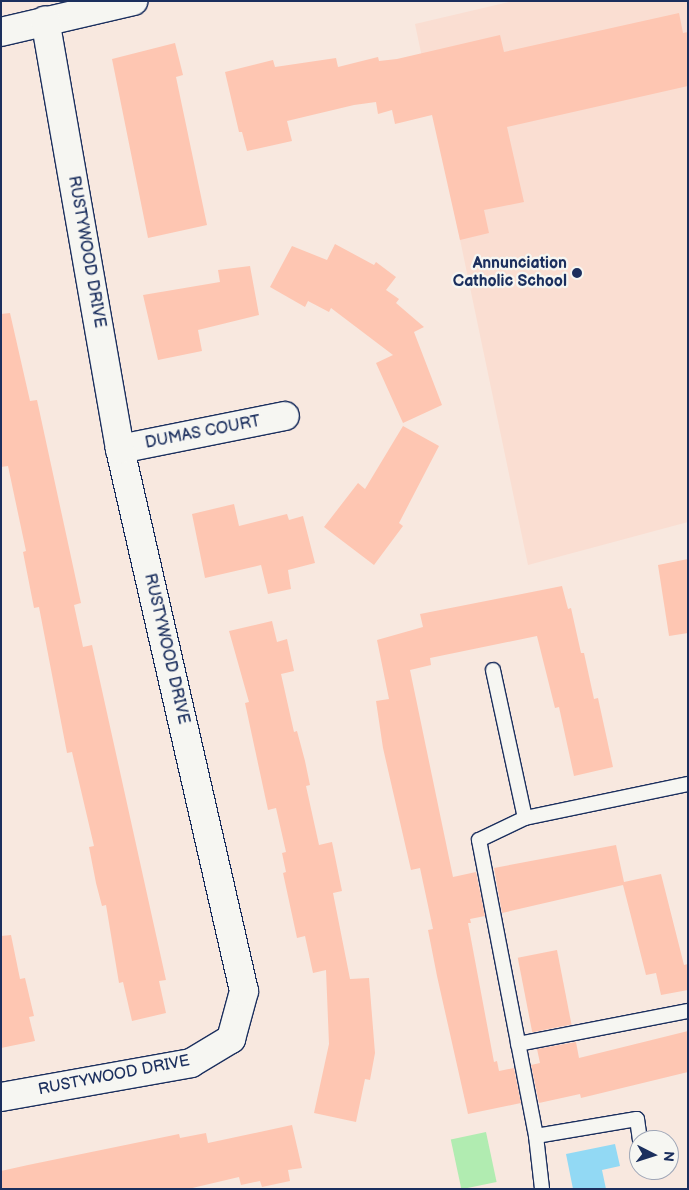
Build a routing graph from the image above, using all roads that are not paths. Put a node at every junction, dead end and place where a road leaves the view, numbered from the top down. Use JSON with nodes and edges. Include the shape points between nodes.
{"nodes":[{"id":1,"x":133,"y":1,"type":"edge"},
{"id":2,"x":46,"y":21,"type":"junction"},
{"id":3,"x":1,"y":32,"type":"edge"},
{"id":4,"x":285,"y":416,"type":"dead end"},
{"id":5,"x":120,"y":449,"type":"junction"},
{"id":6,"x":493,"y":670,"type":"dead end"},
{"id":7,"x":688,"y":784,"type":"edge"},
{"id":8,"x":524,"y":818,"type":"junction"},
{"id":9,"x":688,"y":1011,"type":"edge"},
{"id":10,"x":518,"y":1044,"type":"junction"},
{"id":11,"x":1,"y":1097,"type":"edge"},
{"id":12,"x":639,"y":1130,"type":"edge"},
{"id":13,"x":536,"y":1136,"type":"junction"},
{"id":14,"x":542,"y":1189,"type":"edge"}],
"edges":[{"from":1,"to":2,"type":"street"},
{"from":2,"to":3,"type":"street"},
{"from":2,"to":5,"type":"street","name":"RUSTYWOOD DRIVE"},
{"from":4,"to":5,"type":"street","name":"DUMAS COURT"},
{"from":5,"to":11,"type":"street","name":"RUSTYWOOD DRIVE","via":[[244,991],[231,1039],[191,1063]]},
{"from":6,"to":8,"type":"lane"},
{"from":7,"to":8,"type":"lane"},
{"from":8,"to":10,"type":"lane","via":[[479,840]]},
{"from":9,"to":10,"type":"lane"},
{"from":10,"to":13,"type":"lane"},
{"from":12,"to":13,"type":"lane","via":[[637,1119]]},
{"from":13,"to":14,"type":"lane"}]}
